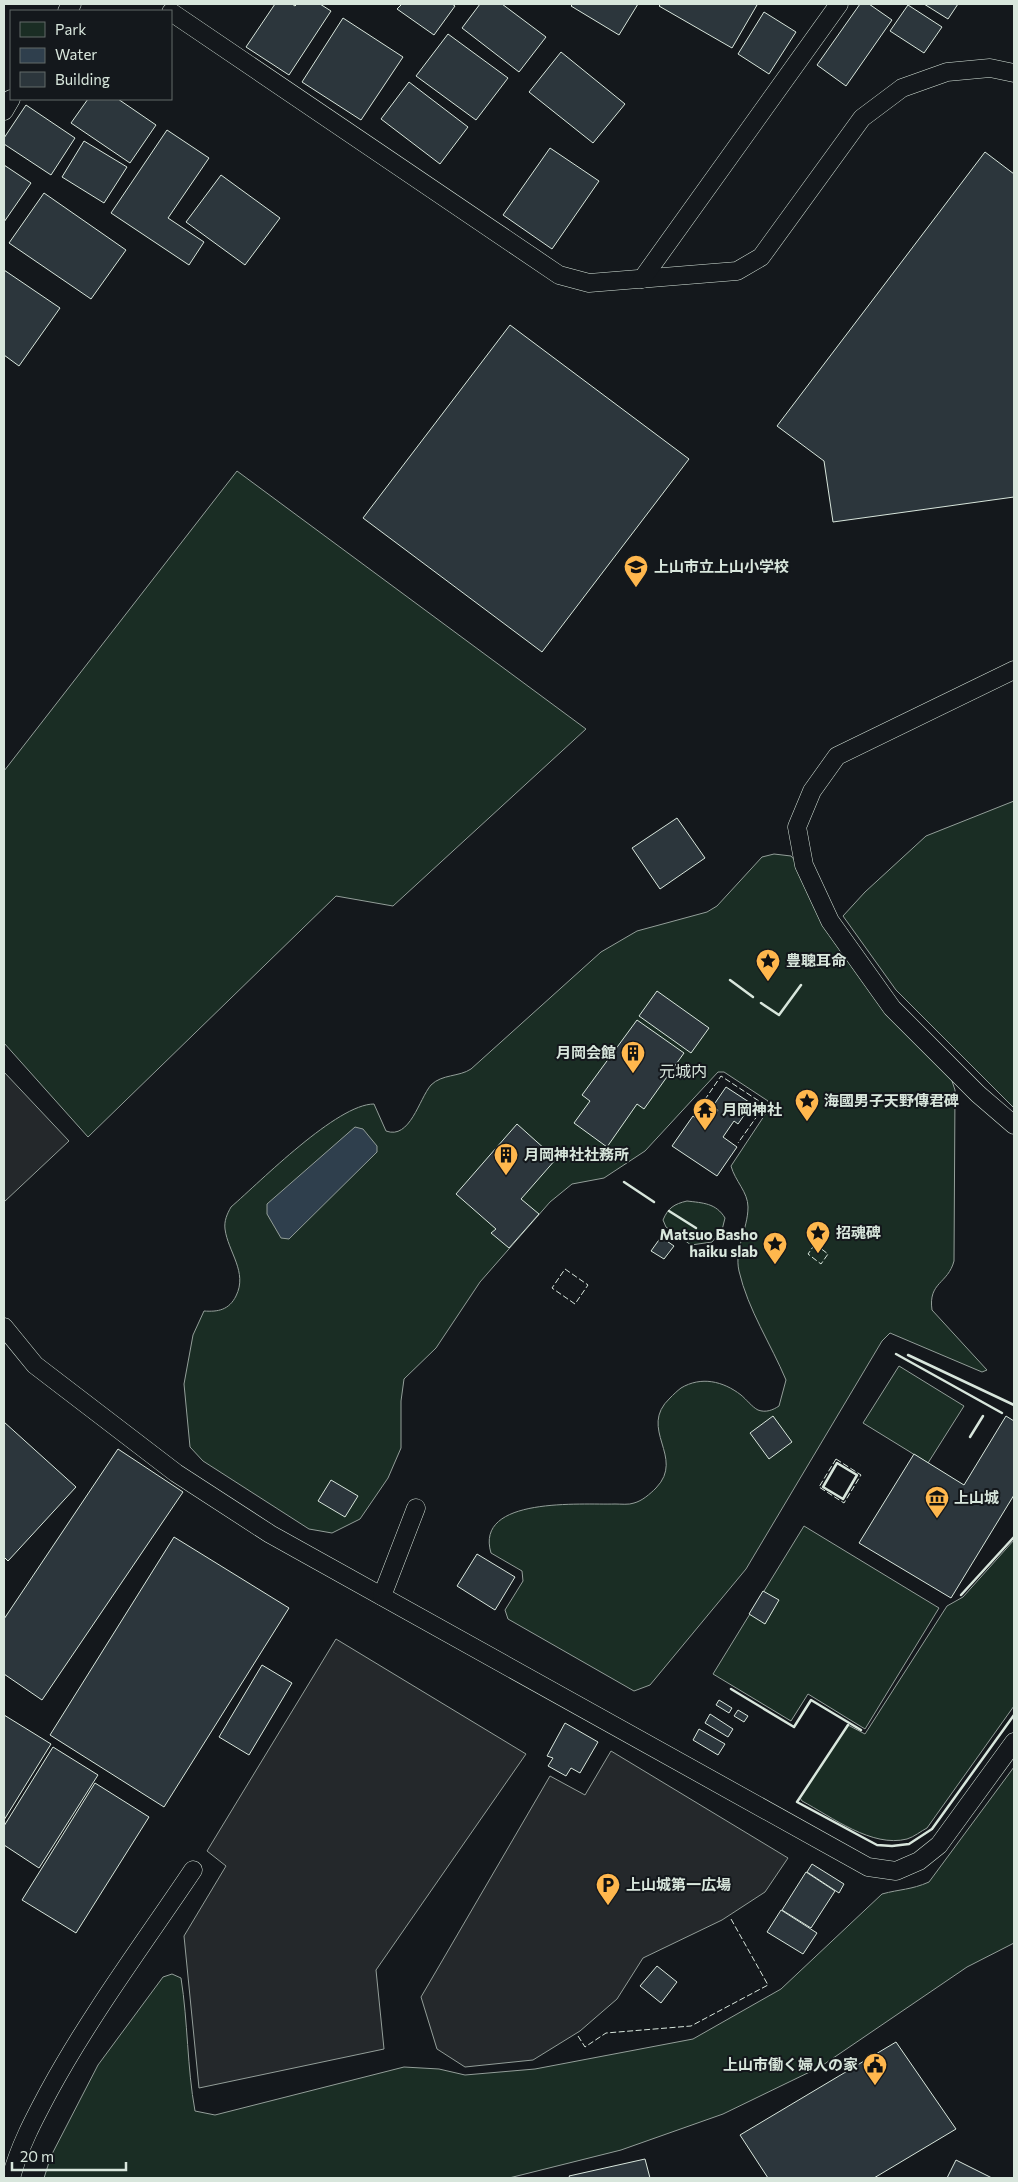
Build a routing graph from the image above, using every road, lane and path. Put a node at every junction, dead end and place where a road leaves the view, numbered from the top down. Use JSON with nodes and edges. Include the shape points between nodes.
{"nodes":[{"id":1,"x":838,"y":4,"type":"edge"},
{"id":2,"x":172,"y":13,"type":"edge"},
{"id":3,"x":1014,"y":73,"type":"edge"},
{"id":4,"x":642,"y":279,"type":"junction"},
{"id":5,"x":1014,"y":670,"type":"edge"},
{"id":6,"x":1014,"y":1125,"type":"edge"},
{"id":7,"x":4,"y":1327,"type":"edge"},
{"id":8,"x":416,"y":1508,"type":"dead end"},
{"id":9,"x":382,"y":1596,"type":"junction"},
{"id":10,"x":1014,"y":1742,"type":"edge"},
{"id":11,"x":193,"y":1870,"type":"dead end"},
{"id":12,"x":11,"y":2178,"type":"edge"}],
"edges":[{"from":1,"to":4,"type":"lane"},
{"from":2,"to":4,"type":"lane","via":[[559,275],[589,283]]},
{"from":3,"to":4,"type":"lane","via":[[990,68],[947,72],[902,88],[862,118],[761,257],[737,271]]},
{"from":5,"to":6,"type":"lane","via":[[837,756],[812,791],[797,827],[804,865],[830,921],[892,1008],[978,1094]]},
{"from":7,"to":9,"type":"lane","via":[[35,1365],[176,1473],[270,1534]]},
{"from":8,"to":9,"type":"lane"},
{"from":9,"to":10,"type":"lane","via":[[868,1867],[896,1871],[919,1861],[939,1845]]},
{"from":11,"to":12,"type":"lane","via":[[87,2026],[32,2124]]}]}
